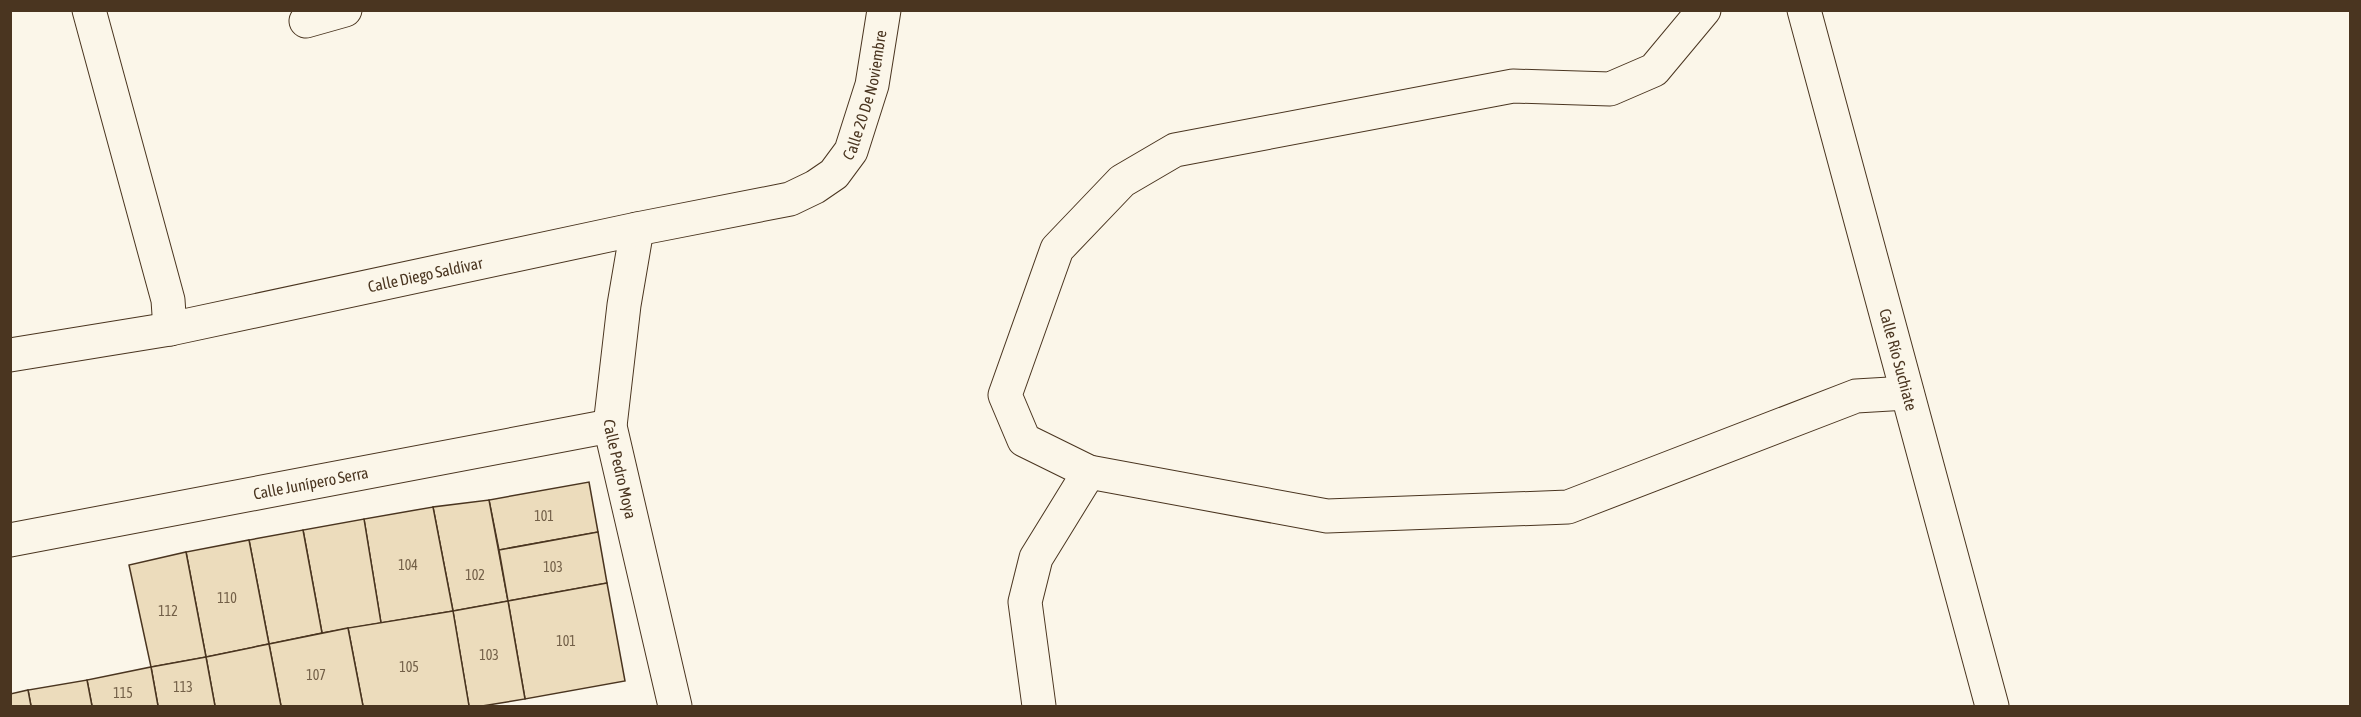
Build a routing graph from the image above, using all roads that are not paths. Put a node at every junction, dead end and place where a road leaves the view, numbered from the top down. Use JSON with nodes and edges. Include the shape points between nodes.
{"nodes":[{"id":1,"x":88,"y":10,"type":"edge"},
{"id":2,"x":345,"y":10,"type":"edge"},
{"id":3,"x":884,"y":10,"type":"edge"},
{"id":4,"x":1704,"y":10,"type":"edge"},
{"id":5,"x":1804,"y":10,"type":"edge"},
{"id":6,"x":306,"y":21,"type":"dead end"},
{"id":7,"x":834,"y":174,"type":"joint"},
{"id":8,"x":637,"y":229,"type":"junction"},
{"id":9,"x":170,"y":329,"type":"junction"},
{"id":10,"x":10,"y":355,"type":"edge"},
{"id":11,"x":1907,"y":393,"type":"junction"},
{"id":12,"x":610,"y":426,"type":"junction"},
{"id":13,"x":1089,"y":471,"type":"junction"},
{"id":14,"x":10,"y":540,"type":"edge"},
{"id":15,"x":669,"y":705,"type":"edge"},
{"id":16,"x":1039,"y":706,"type":"edge"},
{"id":17,"x":1992,"y":706,"type":"edge"}],
"edges":[{"from":1,"to":9,"type":"street","via":[[168,300]]},
{"from":2,"to":6,"type":"street"},
{"from":3,"to":7,"type":"street","name":"Calle 20 De Noviembre","via":[[872,85],[851,151]]},
{"from":4,"to":13,"type":"street","via":[[1654,70],[1610,89],[1513,86],[1174,150],[1122,181],[1057,249],[1005,395],[1024,440]]},
{"from":5,"to":11,"type":"street","name":"Calle Río Suchiate"},
{"from":7,"to":8,"type":"street","name":"Calle Diego Saldívar","via":[[790,199]]},
{"from":8,"to":9,"type":"street","name":"Calle Diego Saldívar"},
{"from":8,"to":12,"type":"street","name":"Calle Pedro Moya"},
{"from":9,"to":10,"type":"street","name":"Calle Diego Saldívar"},
{"from":11,"to":13,"type":"street","via":[[1856,396],[1568,507],[1327,516]]},
{"from":11,"to":17,"type":"street","name":"Calle Río Suchiate"},
{"from":12,"to":14,"type":"street","name":"Calle Junípero Serra"},
{"from":12,"to":15,"type":"street","name":"Calle Pedro Moya"},
{"from":13,"to":16,"type":"street","via":[[1036,558],[1025,602]]}]}
